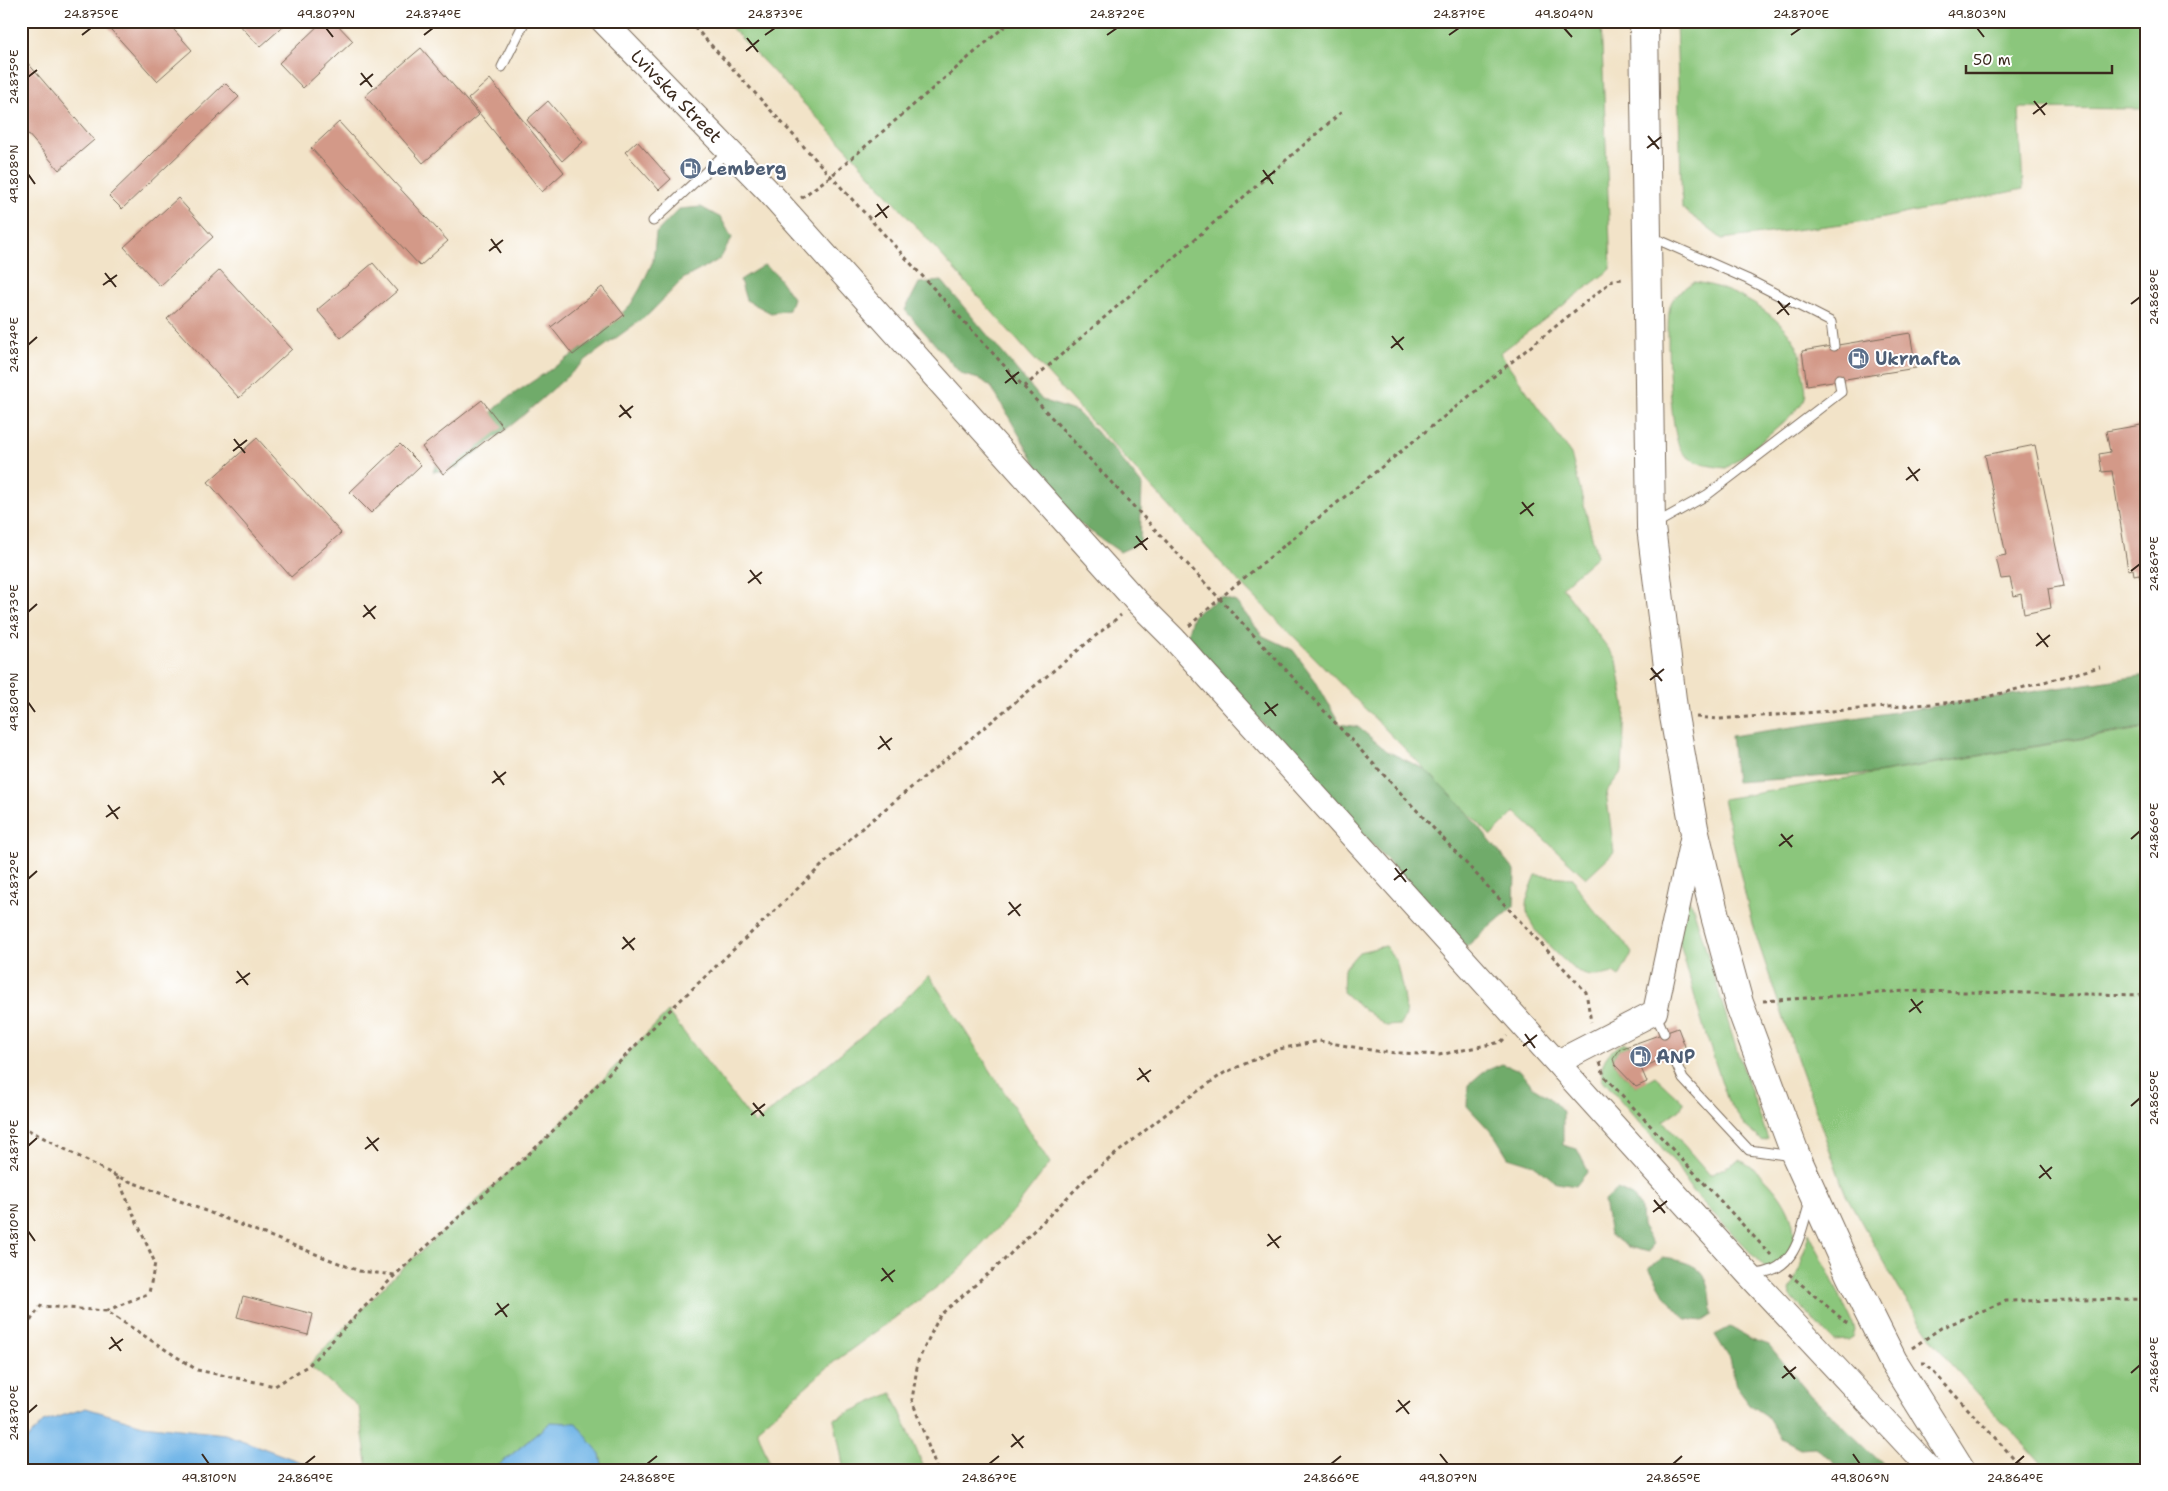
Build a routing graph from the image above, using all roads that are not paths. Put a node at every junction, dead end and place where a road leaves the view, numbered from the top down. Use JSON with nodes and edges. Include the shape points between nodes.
{"nodes":[{"id":1,"x":524,"y":21,"type":"edge"},
{"id":2,"x":603,"y":21,"type":"edge"},
{"id":3,"x":1644,"y":21,"type":"edge"},
{"id":4,"x":502,"y":67,"type":"dead end"},
{"id":5,"x":729,"y":151,"type":"junction"},
{"id":6,"x":653,"y":221,"type":"dead end"},
{"id":7,"x":1646,"y":234,"type":"junction"},
{"id":8,"x":1834,"y":346,"type":"dead end"},
{"id":9,"x":1839,"y":379,"type":"dead end"},
{"id":10,"x":1651,"y":527,"type":"junction"},
{"id":11,"x":1694,"y":828,"type":"junction"},
{"id":12,"x":1672,"y":1054,"type":"dead end"},
{"id":13,"x":1558,"y":1062,"type":"junction"},
{"id":14,"x":1796,"y":1156,"type":"junction"},
{"id":15,"x":1813,"y":1192,"type":"junction"},
{"id":16,"x":1748,"y":1274,"type":"junction"},
{"id":17,"x":1931,"y":1470,"type":"edge"},
{"id":18,"x":1961,"y":1470,"type":"edge"}],
"edges":[{"from":1,"to":4,"type":"lane"},
{"from":2,"to":5,"type":"main road","name":"Lvivska Street"},
{"from":3,"to":7,"type":"highway"},
{"from":5,"to":6,"type":"lane"},
{"from":5,"to":13,"type":"main road","name":"Lvivska Street"},
{"from":7,"to":8,"type":"lane","via":[[1747,279],[1831,322]]},
{"from":7,"to":10,"type":"highway"},
{"from":9,"to":10,"type":"lane","via":[[1841,392],[1707,495]]},
{"from":10,"to":11,"type":"highway","via":[[1674,716]]},
{"from":11,"to":13,"type":"main road","via":[[1660,1023],[1594,1042]]},
{"from":11,"to":14,"type":"highway","via":[[1739,1003]]},
{"from":12,"to":14,"type":"lane","via":[[1683,1079],[1749,1150]]},
{"from":13,"to":16,"type":"main road","name":"Lvivska Street"},
{"from":14,"to":15,"type":"highway"},
{"from":15,"to":16,"type":"lane","via":[[1798,1240],[1786,1263],[1768,1273]]},
{"from":15,"to":18,"type":"highway","via":[[1893,1361]]},
{"from":16,"to":17,"type":"main road","name":"Lvivska Street"}]}
